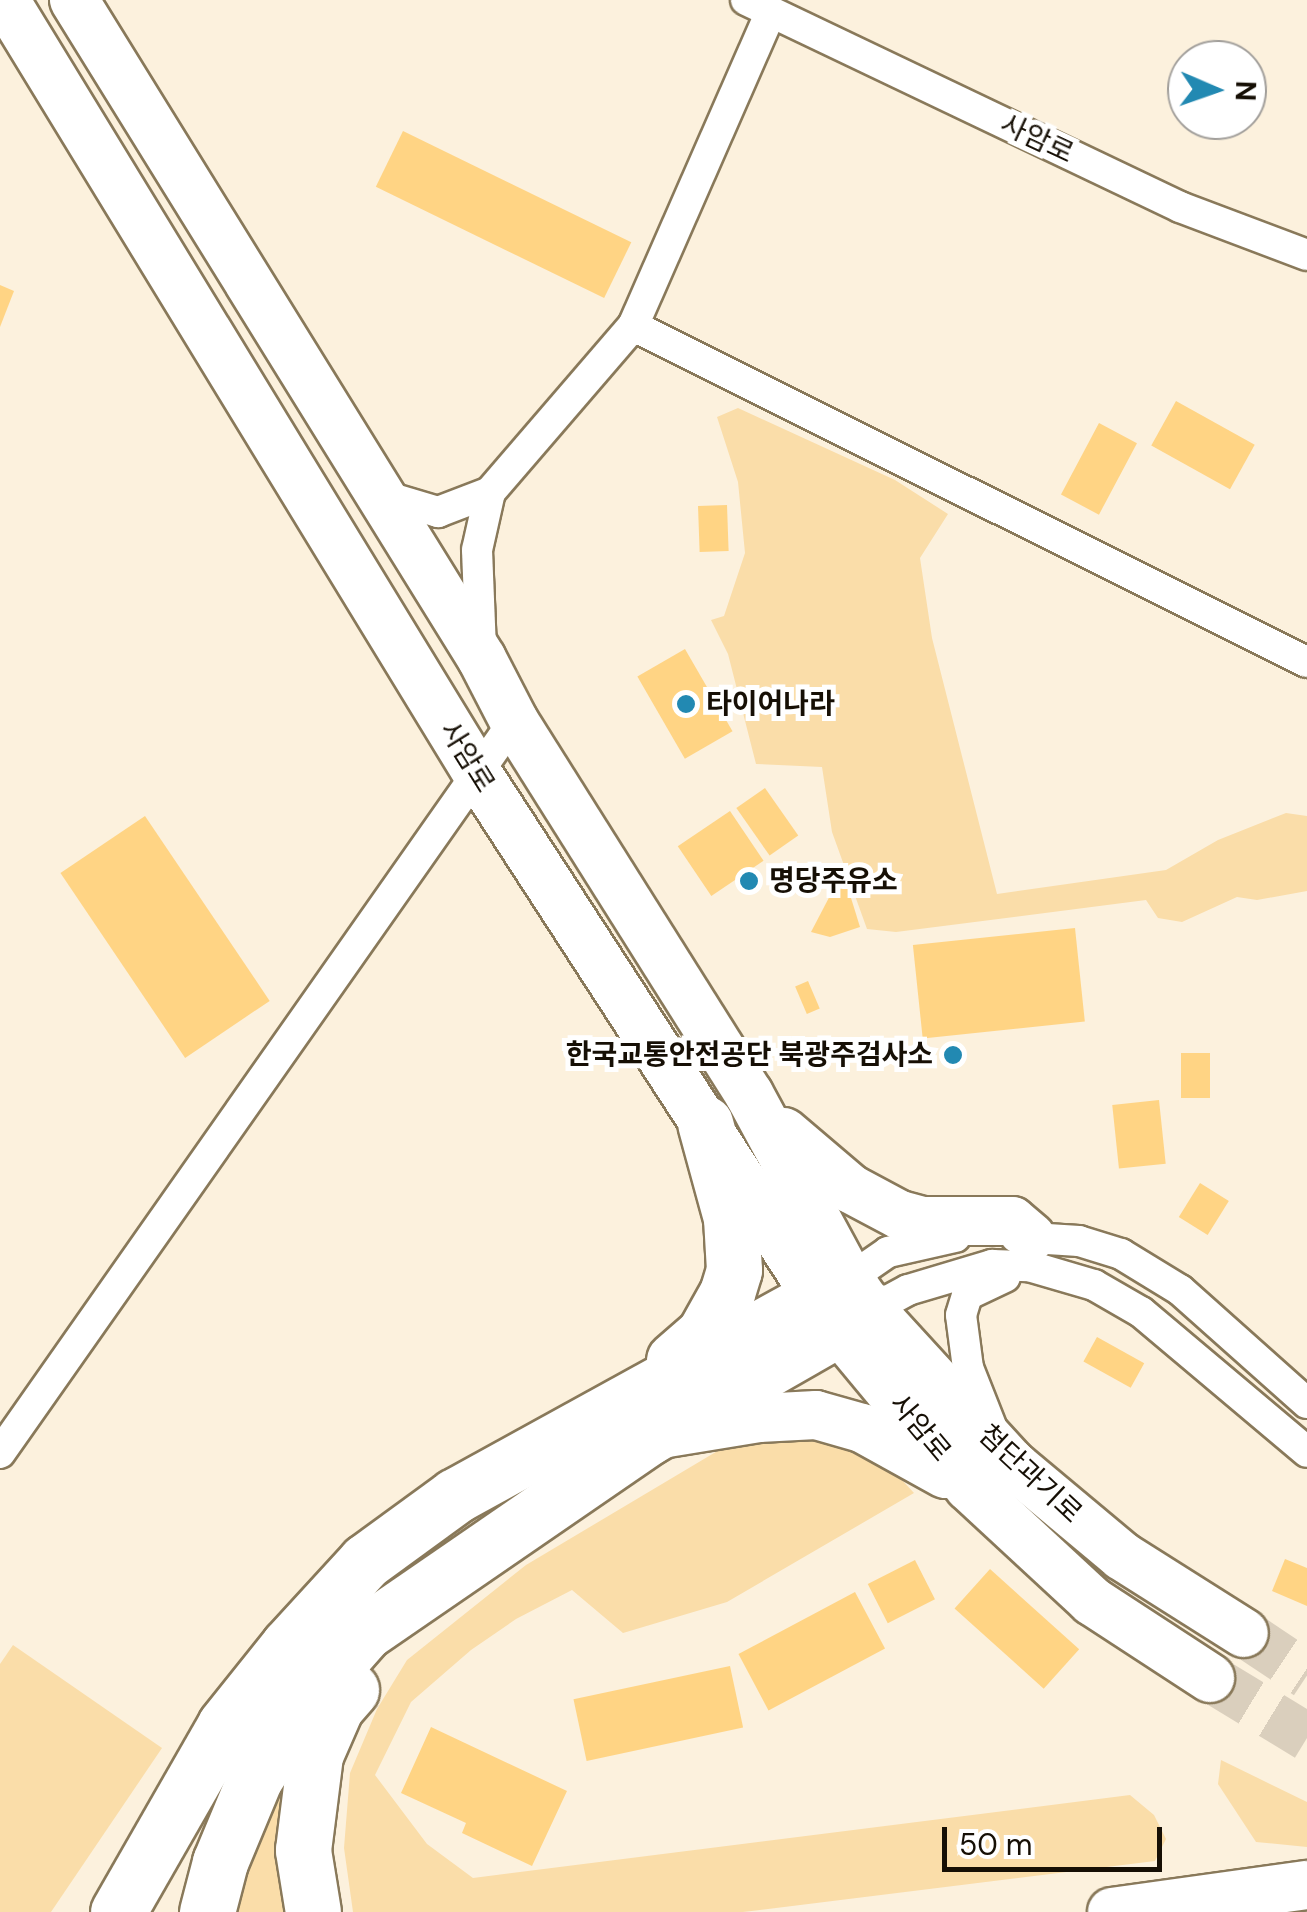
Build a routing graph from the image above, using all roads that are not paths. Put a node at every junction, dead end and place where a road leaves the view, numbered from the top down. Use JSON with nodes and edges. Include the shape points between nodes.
{"nodes":[{"id":1,"x":5,"y":0,"type":"edge"},
{"id":2,"x":74,"y":0,"type":"edge"},
{"id":3,"x":758,"y":6,"type":"edge"},
{"id":4,"x":1307,"y":255,"type":"edge"},
{"id":5,"x":634,"y":326,"type":"junction"},
{"id":6,"x":490,"y":492,"type":"junction"},
{"id":7,"x":376,"y":494,"type":"junction"},
{"id":8,"x":482,"y":659,"type":"junction"},
{"id":9,"x":1307,"y":662,"type":"edge"},
{"id":10,"x":514,"y":721,"type":"junction"},
{"id":11,"x":477,"y":773,"type":"junction"},
{"id":12,"x":727,"y":1108,"type":"junction"},
{"id":13,"x":1030,"y":1252,"type":"junction"},
{"id":14,"x":844,"y":1304,"type":"junction"},
{"id":15,"x":1307,"y":1403,"type":"edge"},
{"id":16,"x":639,"y":1417,"type":"junction"},
{"id":17,"x":1307,"y":1452,"type":"edge"},
{"id":18,"x":0,"y":1453,"type":"edge"},
{"id":19,"x":1012,"y":1464,"type":"junction"},
{"id":20,"x":969,"y":1487,"type":"junction"},
{"id":21,"x":435,"y":1581,"type":"junction"},
{"id":22,"x":1244,"y":1633,"type":"tunnel mouth"},
{"id":23,"x":288,"y":1646,"type":"junction"},
{"id":24,"x":1210,"y":1678,"type":"tunnel mouth"},
{"id":25,"x":1307,"y":1885,"type":"edge"},
{"id":26,"x":118,"y":1912,"type":"edge"},
{"id":27,"x":178,"y":1912,"type":"edge"},
{"id":28,"x":206,"y":1912,"type":"edge"},
{"id":29,"x":314,"y":1912,"type":"edge"},
{"id":30,"x":1112,"y":1912,"type":"edge"}],
"edges":[{"from":1,"to":11,"type":"main road","name":"사암로"},
{"from":2,"to":7,"type":"main road","name":"사암로"},
{"from":3,"to":4,"type":"street","name":"사암로","via":[[1180,207]]},
{"from":3,"to":5,"type":"street","name":"사암로"},
{"from":5,"to":6,"type":"street","name":"사암로"},
{"from":5,"to":9,"type":"street"},
{"from":6,"to":7,"type":"street","name":"사암로","via":[[438,512]]},
{"from":6,"to":8,"type":"street","name":"사암로","via":[[477,550]]},
{"from":7,"to":8,"type":"main road","name":"사암로"},
{"from":8,"to":10,"type":"main road","name":"사암로"},
{"from":10,"to":11,"type":"street"},
{"from":10,"to":12,"type":"main road","name":"사암로"},
{"from":11,"to":12,"type":"main road","name":"사암로"},
{"from":11,"to":18,"type":"street"},
{"from":12,"to":13,"type":"main road","via":[[874,1203],[922,1221],[1012,1221]]},
{"from":12,"to":14,"type":"main road","name":"사암로"},
{"from":12,"to":16,"type":"highway","via":[[734,1270],[704,1334]]},
{"from":13,"to":14,"type":"street"},
{"from":13,"to":14,"type":"street","via":[[949,1237],[888,1252]]},
{"from":13,"to":15,"type":"street","via":[[1079,1241],[1121,1254],[1180,1290]]},
{"from":13,"to":17,"type":"street","via":[[1140,1312]]},
{"from":13,"to":19,"type":"street","name":"사암로","via":[[967,1295],[961,1315],[972,1381]]},
{"from":14,"to":16,"type":"highway"},
{"from":14,"to":19,"type":"main road","name":"첨단과기로"},
{"from":14,"to":20,"type":"main road","name":"사암로"},
{"from":16,"to":20,"type":"main road","via":[[816,1415],[862,1428]]},
{"from":16,"to":21,"type":"highway"},
{"from":16,"to":23,"type":"highway","via":[[455,1496],[366,1561]]},
{"from":19,"to":22,"type":"main road","name":"첨단과기로","via":[[1122,1556]]},
{"from":20,"to":24,"type":"main road","name":"첨단과기로","via":[[1092,1601]]},
{"from":21,"to":28,"type":"highway","via":[[365,1632],[306,1699],[255,1778]]},
{"from":21,"to":29,"type":"highway","via":[[336,1708],[315,1755],[303,1850]]},
{"from":23,"to":26,"type":"highway","via":[[225,1726]]},
{"from":23,"to":27,"type":"highway","via":[[204,1820]]},
{"from":25,"to":30,"type":"main road"}]}
